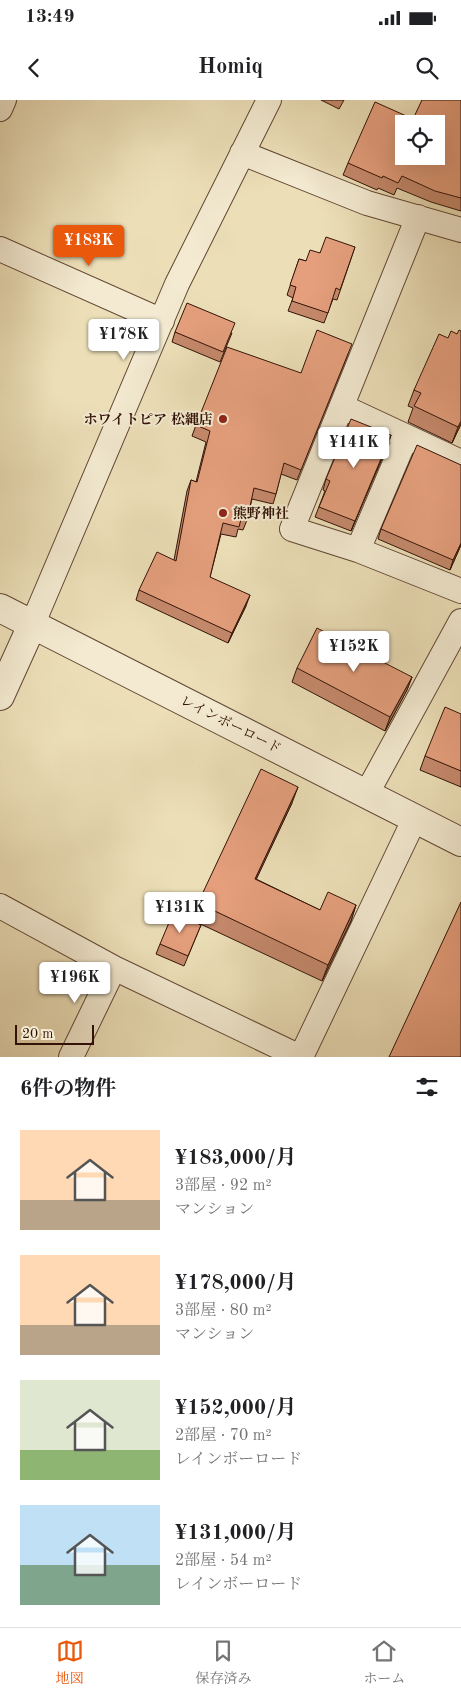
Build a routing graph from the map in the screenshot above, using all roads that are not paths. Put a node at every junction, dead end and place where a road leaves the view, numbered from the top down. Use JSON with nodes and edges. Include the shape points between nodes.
{"nodes":[{"id":1,"x":4,"y":100,"type":"edge"},
{"id":2,"x":269,"y":100,"type":"edge"},
{"id":3,"x":0,"y":109,"type":"edge"},
{"id":4,"x":242,"y":153,"type":"junction"},
{"id":5,"x":418,"y":217,"type":"junction"},
{"id":6,"x":461,"y":230,"type":"edge"},
{"id":7,"x":0,"y":250,"type":"edge"},
{"id":8,"x":162,"y":321,"type":"junction"},
{"id":9,"x":342,"y":407,"type":"junction"},
{"id":10,"x":406,"y":437,"type":"junction"},
{"id":11,"x":461,"y":462,"type":"edge"},
{"id":12,"x":358,"y":550,"type":"junction"},
{"id":13,"x":461,"y":591,"type":"edge"},
{"id":14,"x":0,"y":608,"type":"edge"},
{"id":15,"x":461,"y":621,"type":"edge"},
{"id":16,"x":33,"y":623,"type":"junction"},
{"id":17,"x":0,"y":696,"type":"edge"},
{"id":18,"x":366,"y":793,"type":"junction"},
{"id":19,"x":415,"y":818,"type":"junction"},
{"id":20,"x":461,"y":842,"type":"edge"},
{"id":21,"x":0,"y":906,"type":"edge"},
{"id":22,"x":114,"y":968,"type":"junction"},
{"id":23,"x":71,"y":1057,"type":"edge"},
{"id":24,"x":300,"y":1057,"type":"edge"}],
"edges":[{"from":1,"to":3,"type":"street"},
{"from":2,"to":4,"type":"street"},
{"from":4,"to":5,"type":"street","via":[[367,203]]},
{"from":4,"to":8,"type":"street"},
{"from":5,"to":6,"type":"street"},
{"from":5,"to":9,"type":"street"},
{"from":7,"to":8,"type":"street"},
{"from":8,"to":16,"type":"street"},
{"from":9,"to":10,"type":"street"},
{"from":9,"to":12,"type":"street","via":[[292,529]]},
{"from":10,"to":11,"type":"street"},
{"from":10,"to":12,"type":"street"},
{"from":12,"to":13,"type":"street"},
{"from":14,"to":16,"type":"street","name":"レインボーロード"},
{"from":15,"to":18,"type":"street"},
{"from":16,"to":17,"type":"street"},
{"from":16,"to":18,"type":"street","name":"レインボーロード"},
{"from":18,"to":19,"type":"street","name":"レインボーロード"},
{"from":19,"to":20,"type":"street","name":"レインボーロード"},
{"from":19,"to":24,"type":"street"},
{"from":21,"to":22,"type":"street"},
{"from":22,"to":23,"type":"street"},
{"from":22,"to":24,"type":"street"}]}
